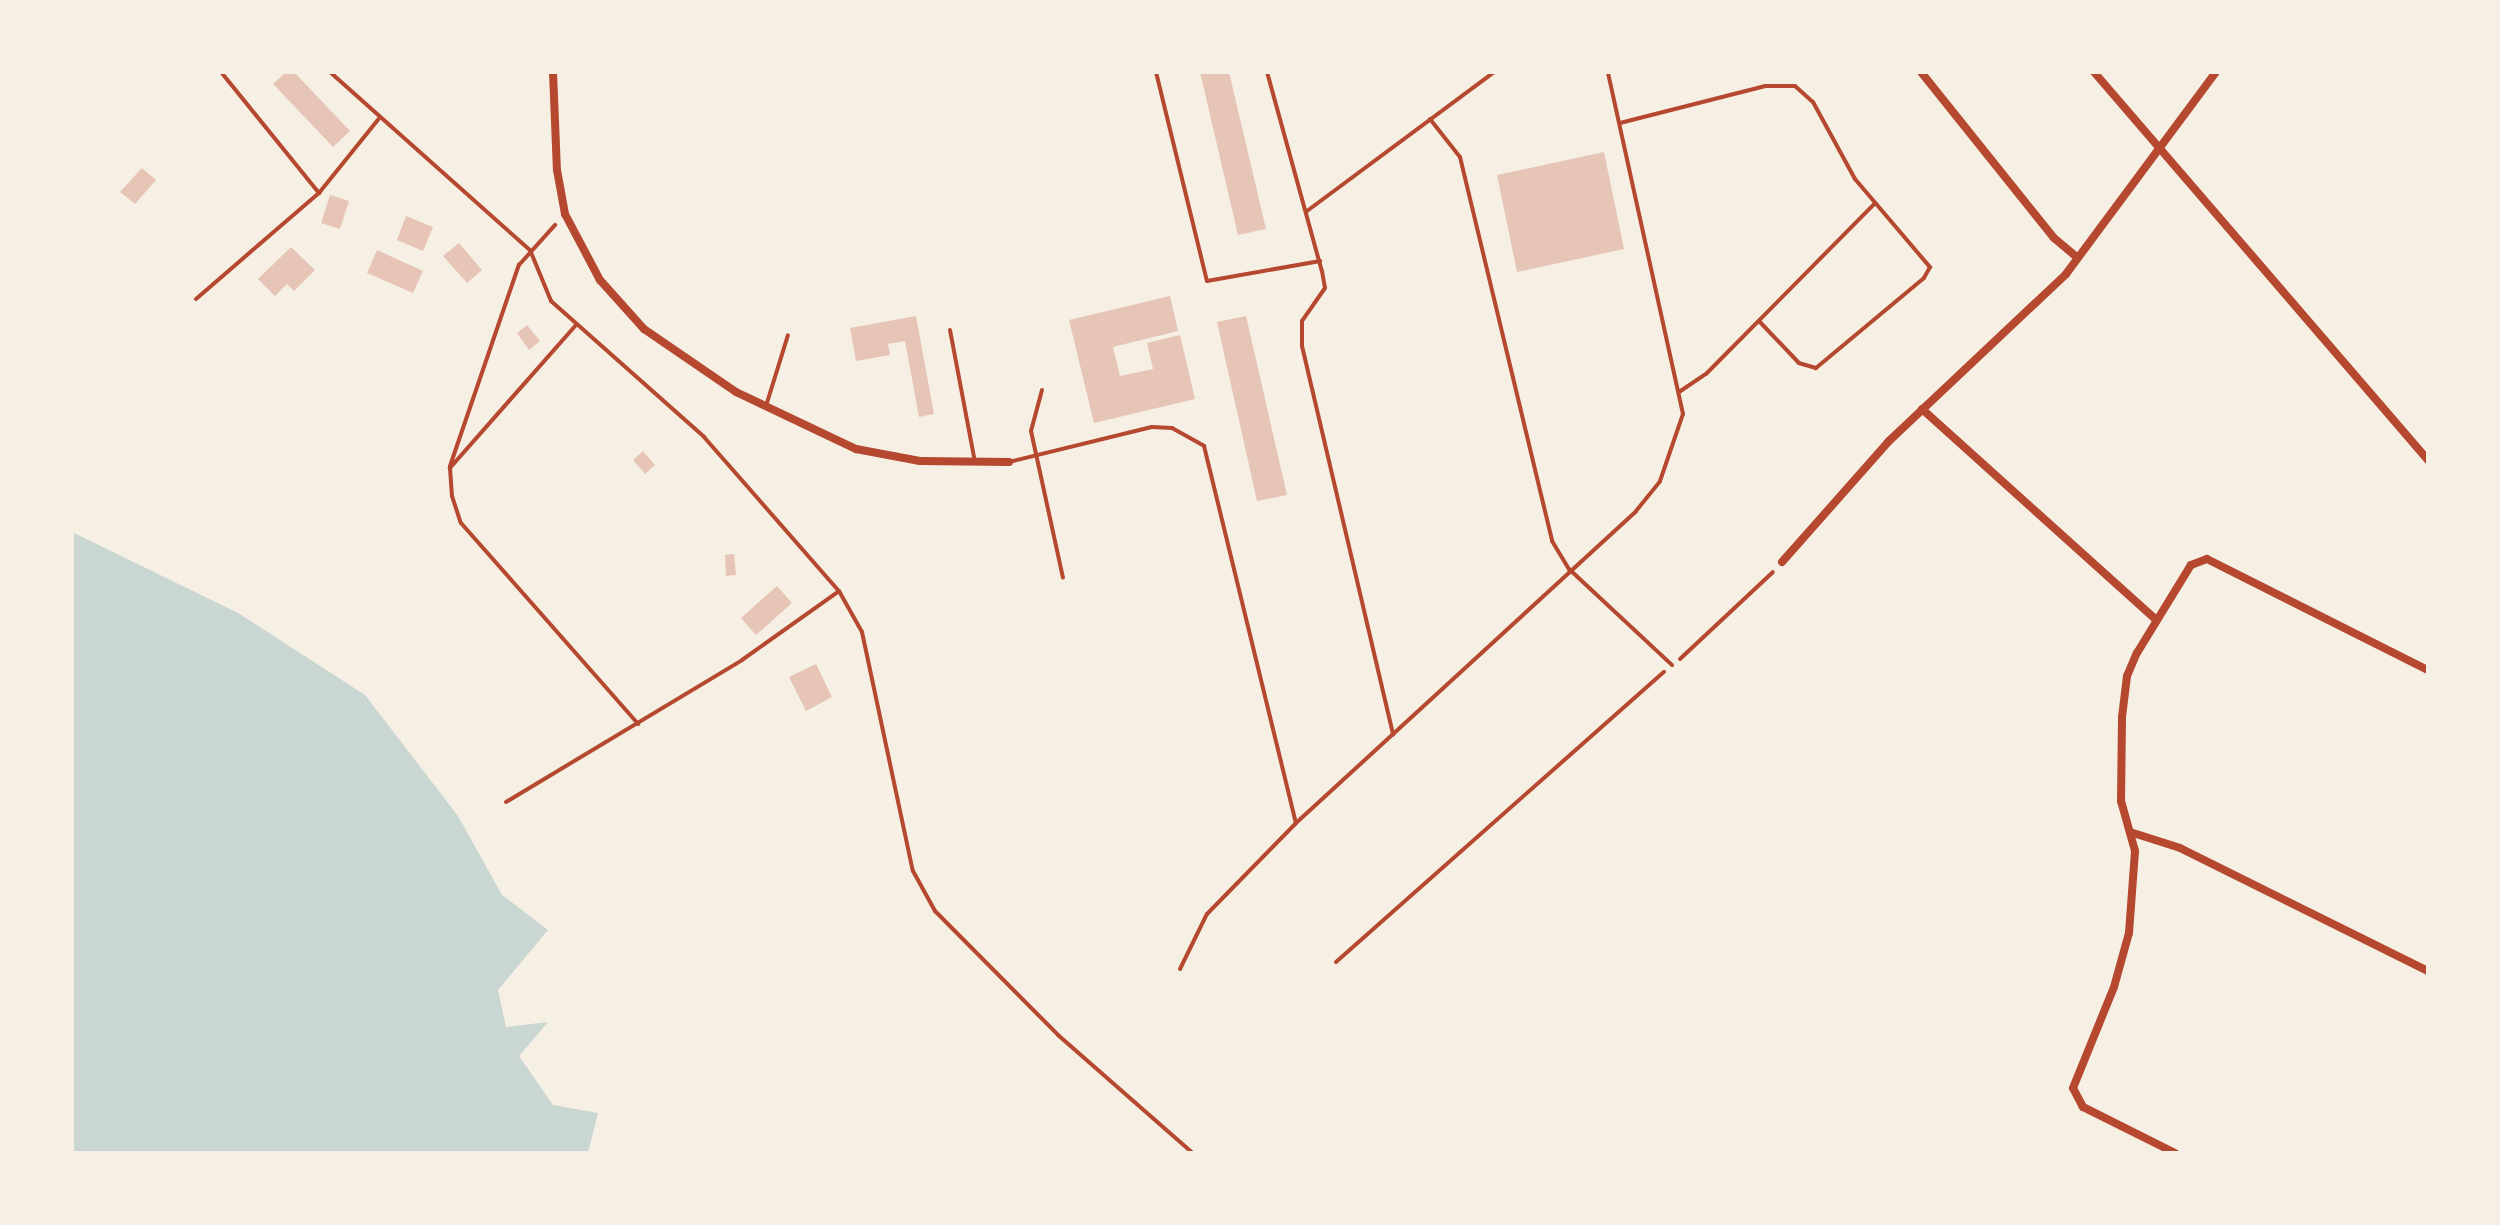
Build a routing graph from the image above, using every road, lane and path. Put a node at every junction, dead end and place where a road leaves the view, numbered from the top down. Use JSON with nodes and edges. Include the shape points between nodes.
{"nodes":[{"id":1,"x":221,"y":72,"type":"edge"},
{"id":2,"x":330,"y":72,"type":"edge"},
{"id":3,"x":553,"y":72,"type":"edge"},
{"id":4,"x":1156,"y":72,"type":"edge"},
{"id":5,"x":1267,"y":72,"type":"edge"},
{"id":6,"x":1494,"y":72,"type":"edge"},
{"id":7,"x":1608,"y":72,"type":"edge"},
{"id":8,"x":1921,"y":72,"type":"edge"},
{"id":9,"x":2094,"y":72,"type":"edge"},
{"id":10,"x":2216,"y":72,"type":"edge"},
{"id":11,"x":380,"y":117,"type":"junction"},
{"id":12,"x":1430,"y":119,"type":"junction"},
{"id":13,"x":1620,"y":123,"type":"junction"},
{"id":14,"x":2158,"y":147,"type":"junction"},
{"id":15,"x":319,"y":193,"type":"junction"},
{"id":16,"x":1874,"y":204,"type":"junction"},
{"id":17,"x":1307,"y":211,"type":"junction"},
{"id":18,"x":565,"y":214,"type":"junction"},
{"id":19,"x":530,"y":250,"type":"junction"},
{"id":20,"x":2078,"y":258,"type":"junction"},
{"id":21,"x":1320,"y":261,"type":"junction"},
{"id":22,"x":196,"y":299,"type":"dead end"},
{"id":23,"x":1759,"y":321,"type":"junction"},
{"id":24,"x":576,"y":325,"type":"junction"},
{"id":25,"x":950,"y":330,"type":"dead end"},
{"id":26,"x":788,"y":335,"type":"dead end"},
{"id":27,"x":1042,"y":390,"type":"dead end"},
{"id":28,"x":1679,"y":392,"type":"junction"},
{"id":29,"x":765,"y":408,"type":"junction"},
{"id":30,"x":1922,"y":409,"type":"junction"},
{"id":31,"x":1035,"y":459,"type":"junction"},
{"id":32,"x":2428,"y":460,"type":"edge"},
{"id":33,"x":1009,"y":462,"type":"joint"},
{"id":34,"x":976,"y":464,"type":"junction"},
{"id":35,"x":450,"y":468,"type":"junction"},
{"id":36,"x":1782,"y":562,"type":"joint"},
{"id":37,"x":1569,"y":569,"type":"junction"},
{"id":38,"x":1063,"y":578,"type":"dead end"},
{"id":39,"x":839,"y":591,"type":"junction"},
{"id":40,"x":2156,"y":620,"type":"junction"},
{"id":41,"x":1672,"y":665,"type":"junction"},
{"id":42,"x":2428,"y":670,"type":"edge"},
{"id":43,"x":638,"y":724,"type":"junction"},
{"id":44,"x":1393,"y":734,"type":"junction"},
{"id":45,"x":506,"y":802,"type":"dead end"},
{"id":46,"x":1296,"y":823,"type":"junction"},
{"id":47,"x":2130,"y":832,"type":"junction"},
{"id":48,"x":1336,"y":962,"type":"dead end"},
{"id":49,"x":1180,"y":969,"type":"dead end"},
{"id":50,"x":2428,"y":971,"type":"edge"},
{"id":51,"x":1193,"y":1153,"type":"edge"},
{"id":52,"x":2175,"y":1153,"type":"edge"}],
"edges":[{"from":1,"to":15,"type":"path"},
{"from":2,"to":11,"type":"path"},
{"from":3,"to":18,"type":"street","via":[[557,170]]},
{"from":4,"to":21,"type":"lane","via":[[1207,281]]},
{"from":5,"to":17,"type":"lane","via":[[1288,160]]},
{"from":6,"to":12,"type":"lane"},
{"from":7,"to":13,"type":"lane"},
{"from":8,"to":20,"type":"street","via":[[2054,238]]},
{"from":9,"to":14,"type":"street"},
{"from":10,"to":14,"type":"street"},
{"from":11,"to":15,"type":"path"},
{"from":11,"to":19,"type":"path"},
{"from":12,"to":17,"type":"lane"},
{"from":12,"to":37,"type":"lane","via":[[1460,157],[1547,525]]},
{"from":13,"to":16,"type":"lane","via":[[1765,86],[1795,86],[1813,102]]},
{"from":13,"to":28,"type":"lane"},
{"from":14,"to":20,"type":"street"},
{"from":14,"to":32,"type":"street"},
{"from":15,"to":22,"type":"path"},
{"from":16,"to":23,"type":"lane"},
{"from":16,"to":23,"type":"lane","via":[[1924,255],[1930,267],[1924,278],[1816,368],[1799,363]]},
{"from":17,"to":21,"type":"lane"},
{"from":18,"to":19,"type":"path"},
{"from":18,"to":29,"type":"street","via":[[600,280],[644,329]]},
{"from":19,"to":24,"type":"path","via":[[551,301]]},
{"from":19,"to":35,"type":"path","via":[[493,329]]},
{"from":20,"to":30,"type":"street"},
{"from":21,"to":44,"type":"lane","via":[[1325,288],[1302,321],[1302,346]]},
{"from":23,"to":28,"type":"lane","via":[[1706,374]]},
{"from":24,"to":35,"type":"path"},
{"from":24,"to":39,"type":"path","via":[[704,437]]},
{"from":25,"to":34,"type":"lane"},
{"from":26,"to":29,"type":"lane"},
{"from":27,"to":31,"type":"lane","via":[[1032,421]]},
{"from":28,"to":37,"type":"lane","via":[[1683,414],[1660,481],[1636,511]]},
{"from":29,"to":34,"type":"street","via":[[856,449]]},
{"from":30,"to":36,"type":"street"},
{"from":30,"to":40,"type":"street"},
{"from":31,"to":33,"type":"lane"},
{"from":31,"to":38,"type":"lane"},
{"from":31,"to":46,"type":"lane","via":[[1152,427],[1172,428],[1204,446]]},
{"from":33,"to":34,"type":"street"},
{"from":35,"to":43,"type":"path","via":[[461,523]]},
{"from":36,"to":41,"type":"path"},
{"from":37,"to":41,"type":"lane"},
{"from":37,"to":44,"type":"lane"},
{"from":39,"to":43,"type":"path","via":[[742,660]]},
{"from":39,"to":51,"type":"path","via":[[862,632],[913,871],[935,911],[1058,1035]]},
{"from":40,"to":42,"type":"street","via":[[2191,565],[2207,559]]},
{"from":40,"to":47,"type":"street","via":[[2132,663],[2125,691],[2121,801]]},
{"from":41,"to":48,"type":"path"},
{"from":43,"to":45,"type":"path"},
{"from":44,"to":46,"type":"lane"},
{"from":46,"to":49,"type":"lane","via":[[1207,914]]},
{"from":47,"to":50,"type":"street","via":[[2180,848]]},
{"from":47,"to":52,"type":"street","via":[[2134,874],[2124,955],[2073,1088],[2083,1107]]}]}
